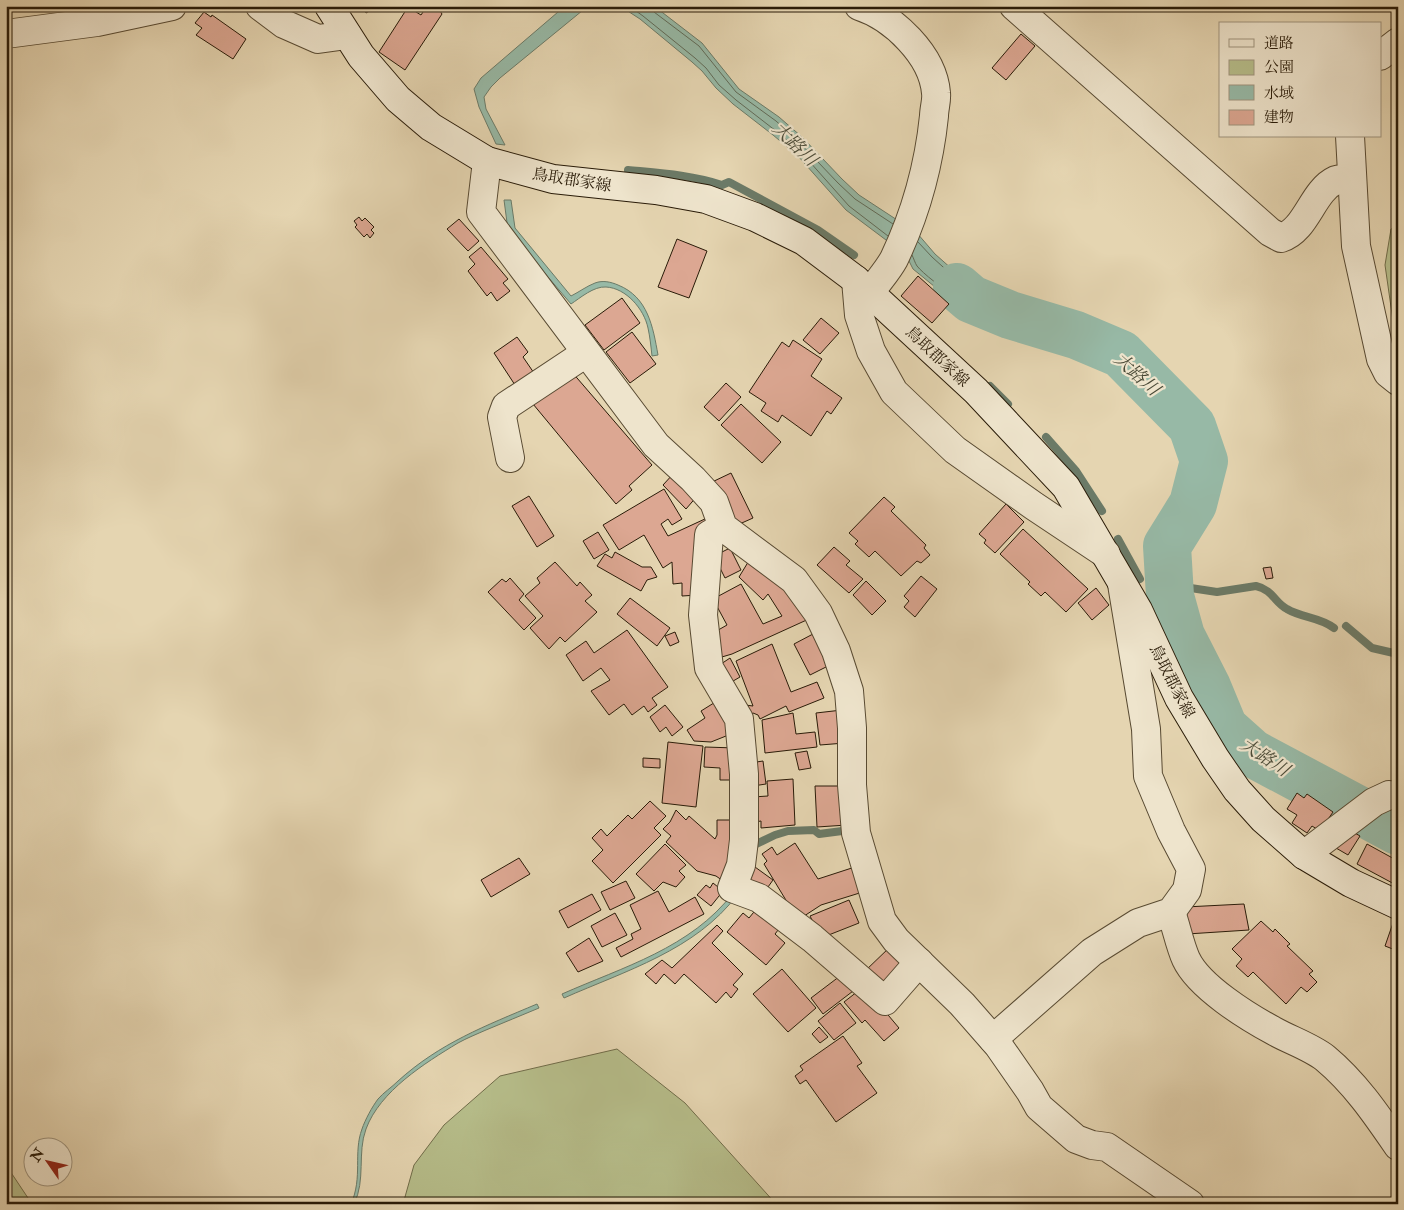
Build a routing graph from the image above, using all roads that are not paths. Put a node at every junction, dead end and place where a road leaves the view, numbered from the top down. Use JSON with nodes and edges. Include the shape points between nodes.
{"nodes":[{"id":1,"x":172,"y":6,"type":"edge"},
{"id":2,"x":260,"y":6,"type":"edge"},
{"id":3,"x":329,"y":6,"type":"edge"},
{"id":4,"x":859,"y":6,"type":"edge"},
{"id":5,"x":1014,"y":6,"type":"edge"},
{"id":6,"x":6,"y":34,"type":"edge"},
{"id":7,"x":347,"y":35,"type":"junction"},
{"id":8,"x":1398,"y":42,"type":"edge"},
{"id":9,"x":1382,"y":54,"type":"edge"},
{"id":10,"x":1350,"y":138,"type":"edge"},
{"id":11,"x":487,"y":161,"type":"junction"},
{"id":12,"x":1352,"y":180,"type":"junction"},
{"id":13,"x":864,"y":287,"type":"junction"},
{"id":14,"x":586,"y":352,"type":"junction"},
{"id":15,"x":1398,"y":381,"type":"edge"},
{"id":16,"x":510,"y":458,"type":"dead end"},
{"id":17,"x":723,"y":527,"type":"junction"},
{"id":18,"x":1106,"y":554,"type":"junction"},
{"id":19,"x":1121,"y":580,"type":"junction"},
{"id":20,"x":1389,"y":795,"type":"dead end"},
{"id":21,"x":1304,"y":855,"type":"junction"},
{"id":22,"x":1398,"y":905,"type":"edge"},
{"id":23,"x":1171,"y":912,"type":"junction"},
{"id":24,"x":919,"y":962,"type":"junction"},
{"id":25,"x":993,"y":1038,"type":"junction"},
{"id":26,"x":1398,"y":1146,"type":"edge"},
{"id":27,"x":1190,"y":1204,"type":"edge"}],
"edges":[{"from":1,"to":6,"type":"street","via":[[97,22]]},
{"from":2,"to":7,"type":"street","via":[[284,24],[318,39]]},
{"from":3,"to":7,"type":"street","name":"鳥取郡家線"},
{"from":4,"to":13,"type":"street","via":[[885,19],[909,39],[922,55],[936,93],[932,138],[912,216],[893,261],[872,290]]},
{"from":5,"to":12,"type":"street","via":[[1270,232],[1281,238],[1296,228],[1326,188],[1336,180]]},
{"from":7,"to":11,"type":"street","name":"鳥取郡家線","via":[[398,99],[431,127]]},
{"from":8,"to":9,"type":"street"},
{"from":10,"to":12,"type":"street"},
{"from":11,"to":13,"type":"street","name":"鳥取郡家線","via":[[553,179],[706,199],[755,216],[804,241]]},
{"from":11,"to":14,"type":"street","via":[[481,212]]},
{"from":12,"to":15,"type":"street","via":[[1356,246],[1377,344],[1388,373]]},
{"from":13,"to":18,"type":"street","name":"鳥取郡家線","via":[[976,391],[1066,487]]},
{"from":13,"to":18,"type":"street","via":[[858,315],[871,351],[894,392],[955,450]]},
{"from":14,"to":16,"type":"street","via":[[506,406],[502,418]]},
{"from":14,"to":17,"type":"street","via":[[656,445],[714,502]]},
{"from":17,"to":24,"type":"street","via":[[794,580],[818,614],[836,651],[849,691],[856,833],[882,921]]},
{"from":17,"to":24,"type":"street","via":[[709,535],[703,615],[709,668],[739,719],[744,774],[744,840],[741,865],[732,888],[759,898],[812,938],[885,1001]]},
{"from":18,"to":19,"type":"street","name":"鳥取郡家線"},
{"from":19,"to":21,"type":"street","name":"鳥取郡家線","via":[[1179,698],[1215,758],[1263,819]]},
{"from":19,"to":23,"type":"street","via":[[1146,730],[1148,776],[1191,869],[1187,890]]},
{"from":20,"to":21,"type":"street","via":[[1368,806]]},
{"from":21,"to":22,"type":"street","name":"鳥取郡家線","via":[[1351,883]]},
{"from":23,"to":25,"type":"street","via":[[1138,923],[1092,952]]},
{"from":23,"to":26,"type":"street","via":[[1186,959],[1196,974],[1267,1028],[1323,1057],[1351,1082]]},
{"from":24,"to":25,"type":"street"},
{"from":25,"to":27,"type":"street","via":[[1039,1107],[1076,1139],[1107,1148]]}]}
